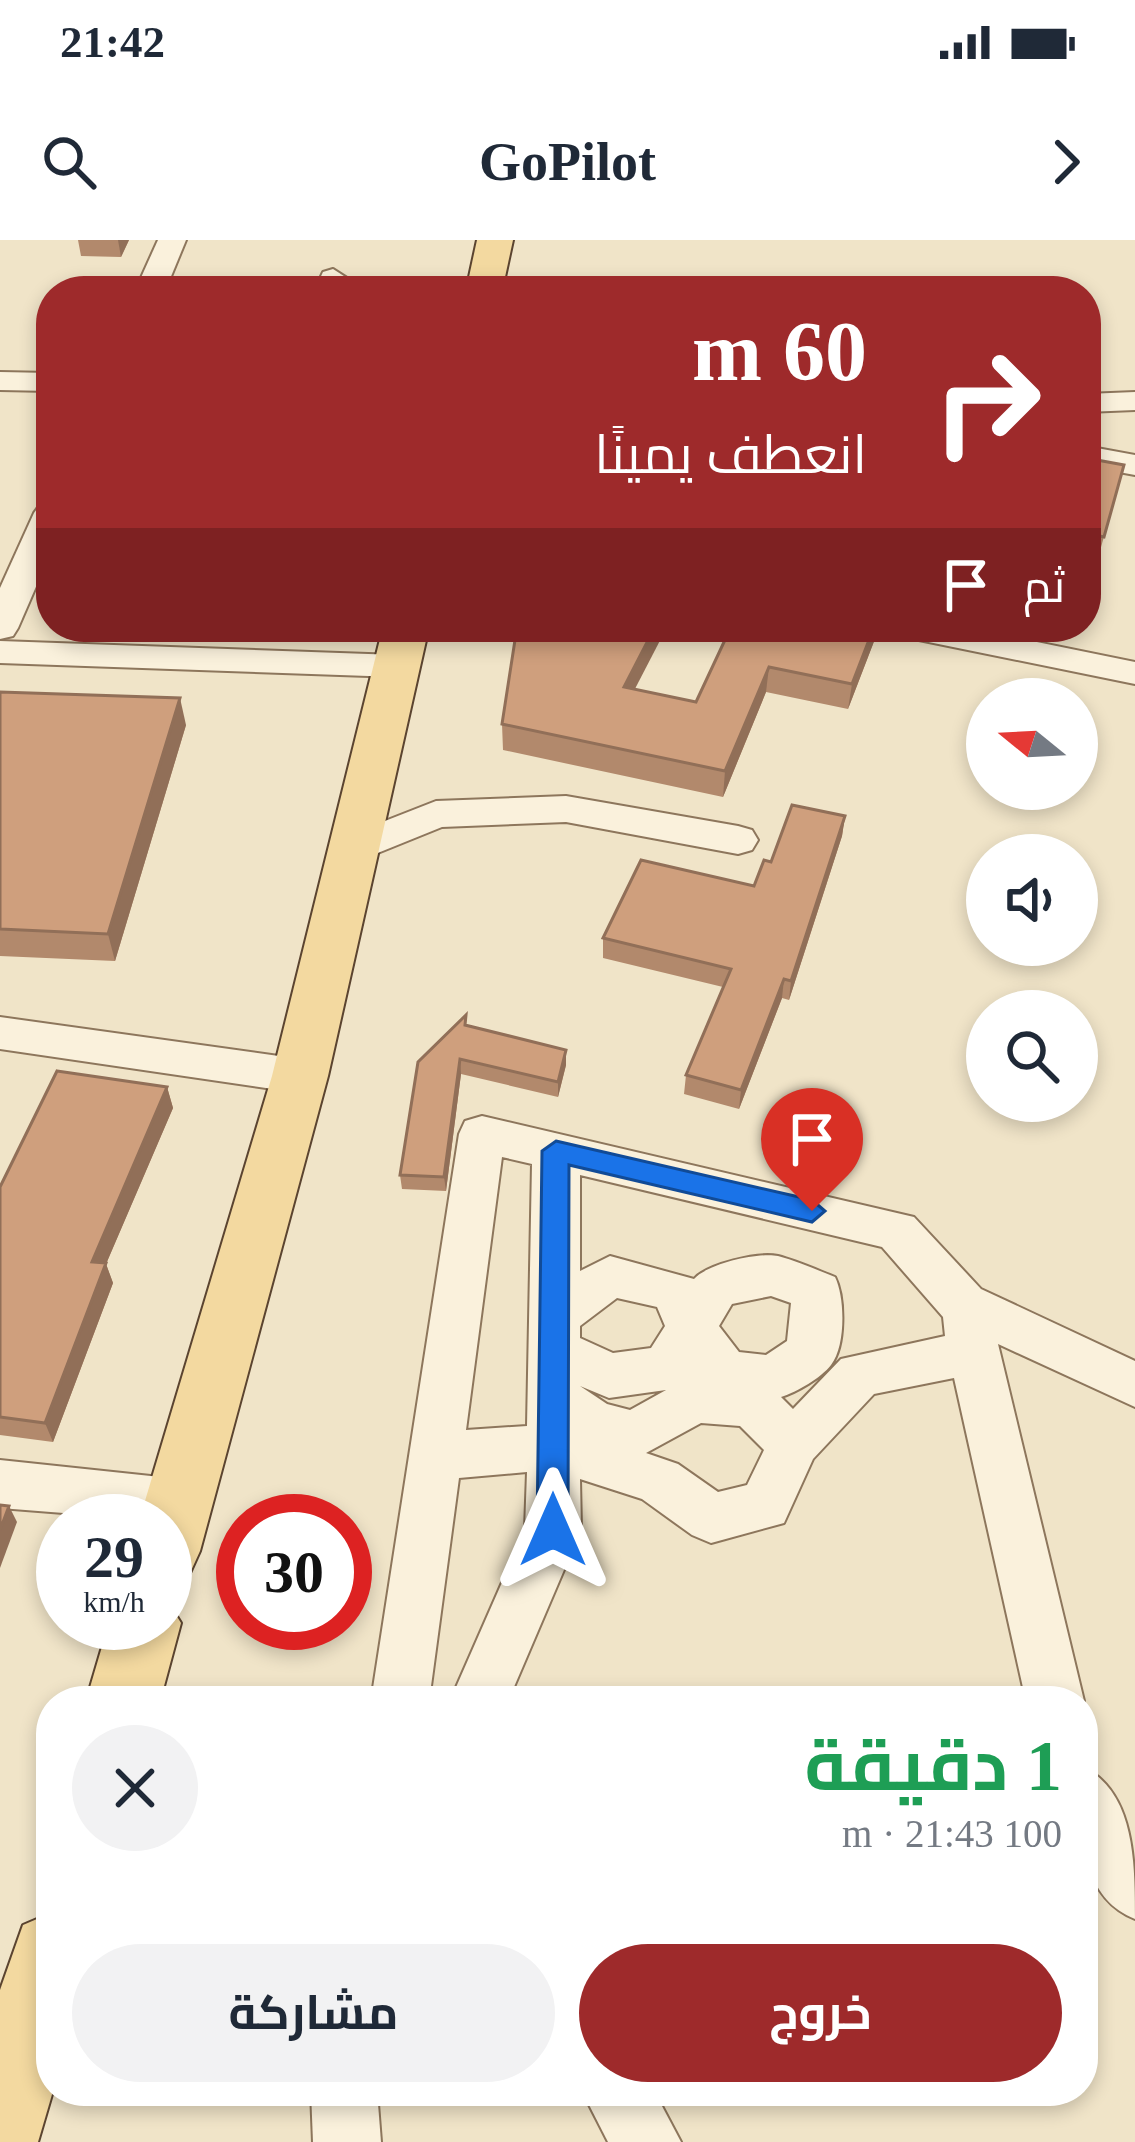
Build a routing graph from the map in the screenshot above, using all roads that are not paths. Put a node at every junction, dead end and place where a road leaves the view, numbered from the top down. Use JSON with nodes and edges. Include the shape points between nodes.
{"nodes":[{"id":1,"x":172,"y":240,"type":"edge"},
{"id":2,"x":495,"y":240,"type":"edge"},
{"id":3,"x":156,"y":276,"type":"edge"},
{"id":4,"x":487,"y":276,"type":"edge"},
{"id":5,"x":0,"y":381,"type":"edge"},
{"id":6,"x":36,"y":382,"type":"edge"},
{"id":7,"x":1135,"y":401,"type":"edge"},
{"id":8,"x":1101,"y":402,"type":"edge"},
{"id":9,"x":1101,"y":459,"type":"edge"},
{"id":10,"x":1135,"y":465,"type":"edge"},
{"id":11,"x":36,"y":547,"type":"edge"},
{"id":12,"x":0,"y":628,"type":"edge"},
{"id":13,"x":983,"y":642,"type":"edge"},
{"id":14,"x":401,"y":646,"type":"edge"},
{"id":15,"x":0,"y":652,"type":"edge"},
{"id":16,"x":1135,"y":673,"type":"edge"},
{"id":17,"x":738,"y":840,"type":"dead end"},
{"id":18,"x":353,"y":849,"type":"junction"},
{"id":19,"x":0,"y":1034,"type":"edge"},
{"id":20,"x":300,"y":1076,"type":"junction"},
{"id":21,"x":556,"y":1151,"type":"junction"},
{"id":22,"x":969,"y":1328,"type":"junction"},
{"id":23,"x":555,"y":1333,"type":"junction"},
{"id":24,"x":1135,"y":1385,"type":"edge"},
{"id":25,"x":554,"y":1424,"type":"junction"},
{"id":26,"x":793,"y":1444,"type":"junction"},
{"id":27,"x":435,"y":1456,"type":"junction"},
{"id":28,"x":0,"y":1484,"type":"edge"},
{"id":29,"x":40,"y":1494,"type":"edge"},
{"id":30,"x":181,"y":1494,"type":"edge"},
{"id":31,"x":137,"y":1650,"type":"edge"},
{"id":32,"x":126,"y":1686,"type":"edge"},
{"id":33,"x":402,"y":1686,"type":"edge"},
{"id":34,"x":485,"y":1686,"type":"edge"},
{"id":35,"x":1052,"y":1686,"type":"edge"},
{"id":36,"x":1098,"y":1823,"type":"edge"},
{"id":37,"x":1135,"y":1888,"type":"edge"},
{"id":38,"x":36,"y":2006,"type":"edge"},
{"id":39,"x":624,"y":2106,"type":"edge"},
{"id":40,"x":0,"y":2132,"type":"edge"},
{"id":41,"x":647,"y":2142,"type":"edge"}],
"edges":[{"from":1,"to":3,"type":"street"},
{"from":2,"to":4,"type":"main road"},
{"from":5,"to":6,"type":"street"},
{"from":7,"to":8,"type":"street"},
{"from":9,"to":10,"type":"street"},
{"from":11,"to":12,"type":"street"},
{"from":13,"to":16,"type":"street"},
{"from":14,"to":15,"type":"street"},
{"from":14,"to":18,"type":"main road"},
{"from":17,"to":18,"type":"street","via":[[566,809],[436,814]]},
{"from":18,"to":20,"type":"main road"},
{"from":19,"to":20,"type":"street"},
{"from":20,"to":30,"type":"main road"},
{"from":21,"to":22,"type":"street","via":[[897,1231]]},
{"from":21,"to":23,"type":"street"},
{"from":21,"to":27,"type":"street","via":[[482,1134]]},
{"from":22,"to":24,"type":"street"},
{"from":22,"to":26,"type":"street","via":[[859,1375]]},
{"from":22,"to":35,"type":"street"},
{"from":23,"to":23,"type":"street","via":[[610,1276],[675,1291],[691,1326],[667,1368],[609,1376]]},
{"from":23,"to":25,"type":"street"},
{"from":25,"to":26,"type":"street","via":[[634,1434],[695,1400],[753,1404]]},
{"from":25,"to":26,"type":"street","via":[[710,1518],[765,1506]]},
{"from":25,"to":27,"type":"street"},
{"from":25,"to":34,"type":"street","via":[[553,1530]]},
{"from":27,"to":33,"type":"street"},
{"from":28,"to":29,"type":"street"},
{"from":31,"to":32,"type":"main road"},
{"from":36,"to":37,"type":"street"},
{"from":38,"to":40,"type":"main road"},
{"from":39,"to":41,"type":"street"}]}
